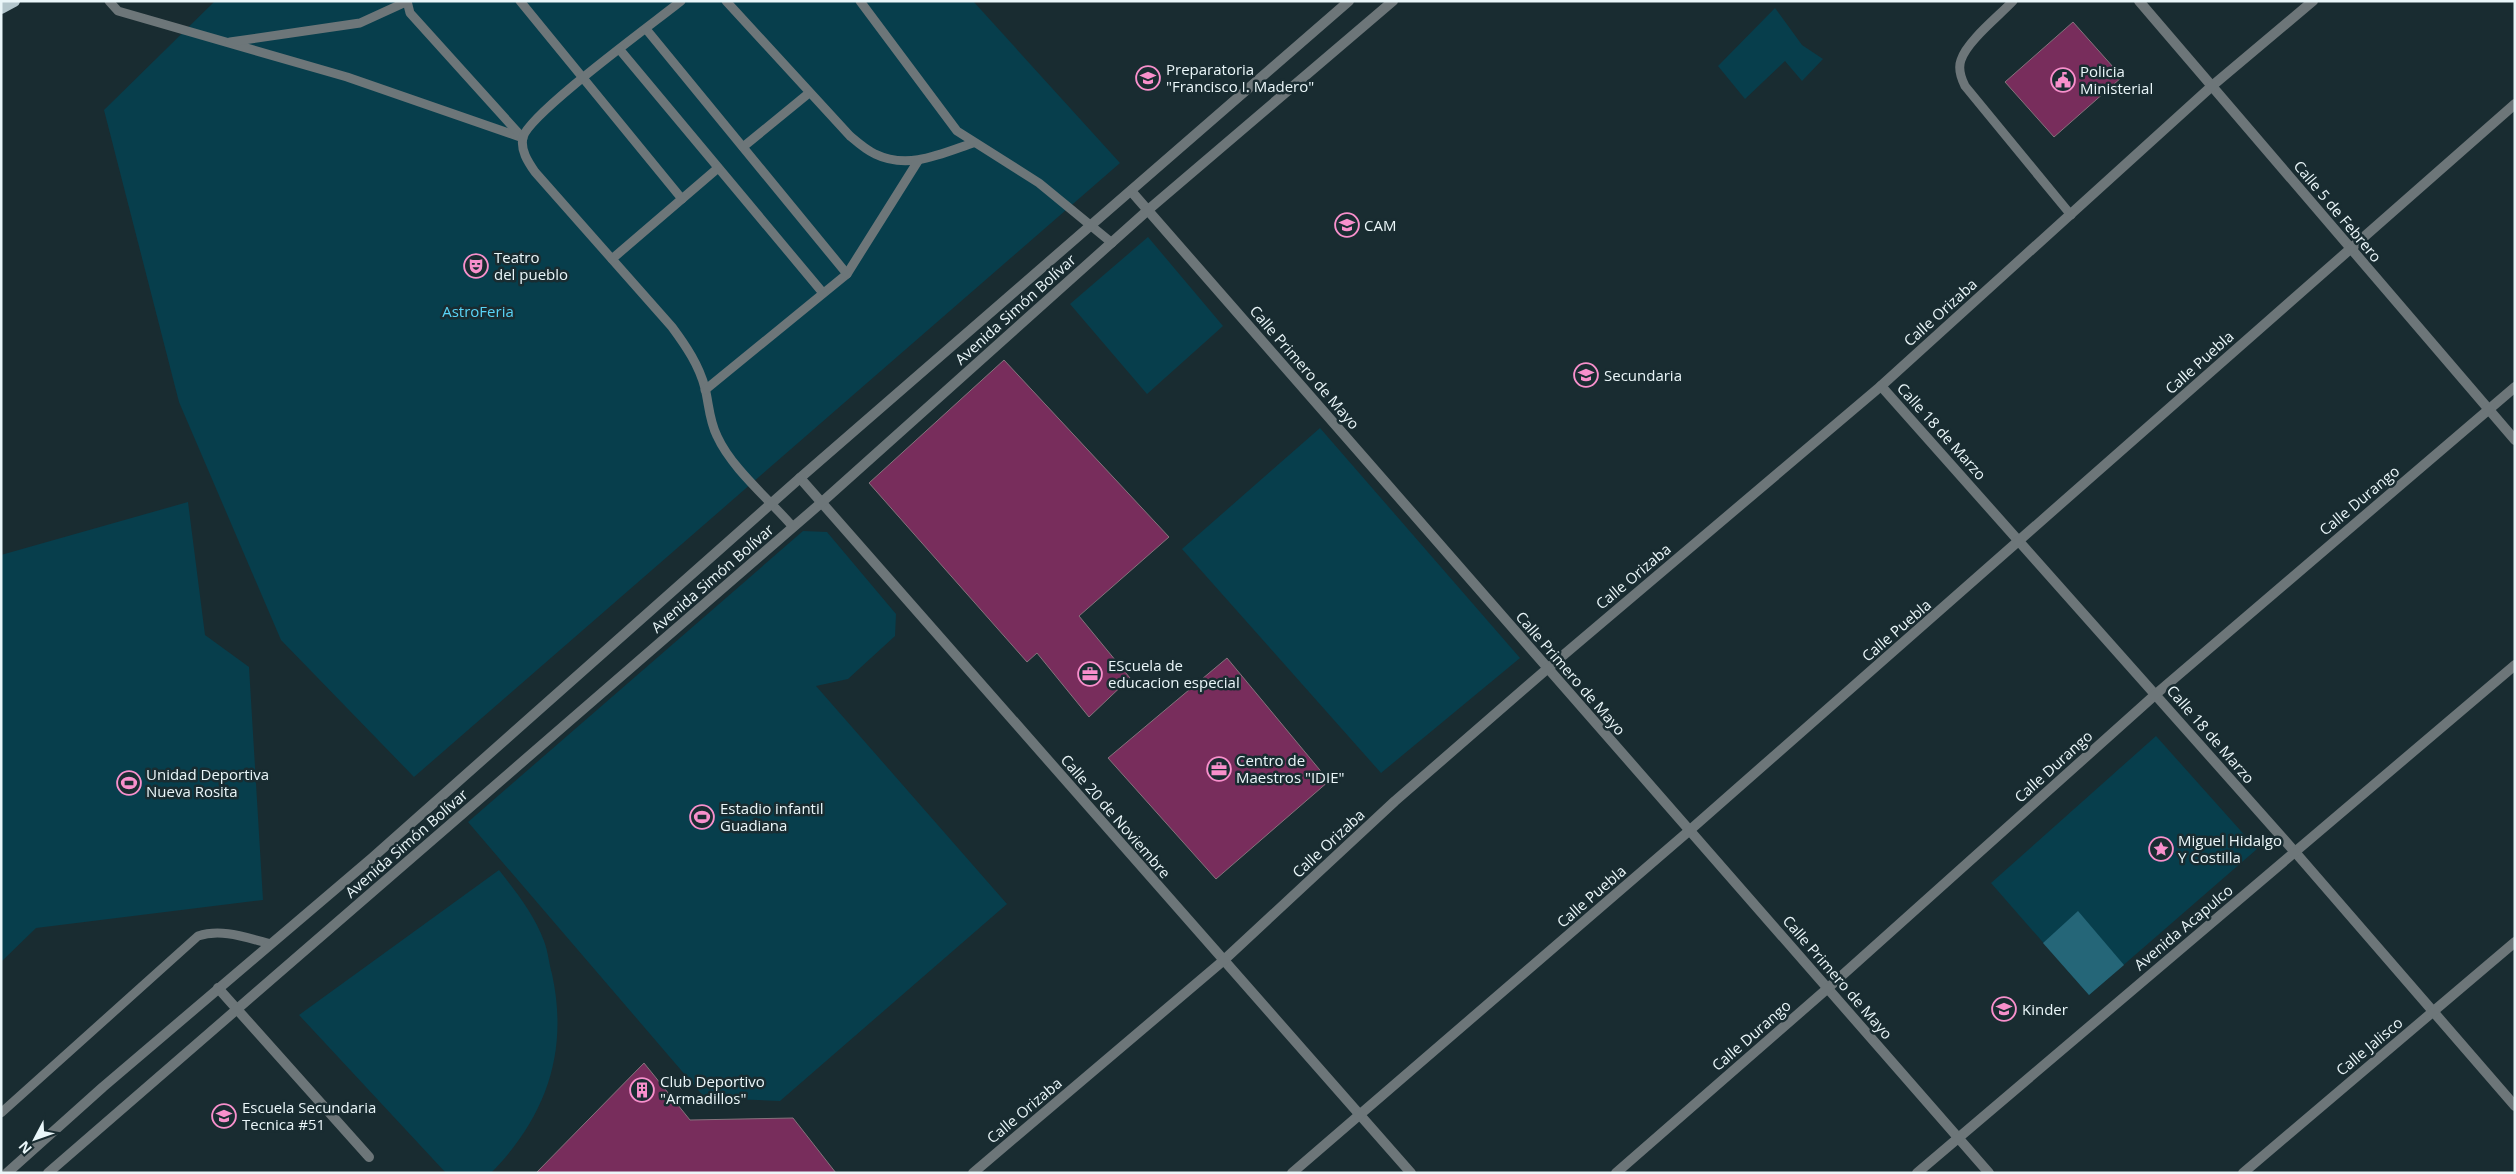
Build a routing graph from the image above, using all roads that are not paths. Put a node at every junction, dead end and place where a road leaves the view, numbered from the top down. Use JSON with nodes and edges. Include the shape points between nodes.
{"nodes":[{"id":1,"x":14,"y":1,"type":"edge"},
{"id":2,"x":109,"y":1,"type":"edge"},
{"id":3,"x":406,"y":1,"type":"edge"},
{"id":4,"x":520,"y":1,"type":"edge"},
{"id":5,"x":681,"y":1,"type":"edge"},
{"id":6,"x":726,"y":1,"type":"edge"},
{"id":7,"x":860,"y":1,"type":"edge"},
{"id":8,"x":1349,"y":1,"type":"edge"},
{"id":9,"x":1393,"y":1,"type":"edge"},
{"id":10,"x":2013,"y":1,"type":"edge"},
{"id":11,"x":2139,"y":1,"type":"edge"},
{"id":12,"x":2313,"y":1,"type":"edge"},
{"id":13,"x":1,"y":8,"type":"edge"},
{"id":14,"x":646,"y":29,"type":"junction"},
{"id":15,"x":227,"y":42,"type":"junction"},
{"id":16,"x":620,"y":50,"type":"junction"},
{"id":17,"x":583,"y":78,"type":"junction"},
{"id":18,"x":2212,"y":86,"type":"junction"},
{"id":19,"x":809,"y":93,"type":"junction"},
{"id":20,"x":2515,"y":104,"type":"edge"},
{"id":21,"x":523,"y":138,"type":"junction"},
{"id":22,"x":973,"y":143,"type":"junction"},
{"id":23,"x":743,"y":146,"type":"junction"},
{"id":24,"x":918,"y":161,"type":"junction"},
{"id":25,"x":718,"y":168,"type":"junction"},
{"id":26,"x":1131,"y":191,"type":"junction"},
{"id":27,"x":682,"y":199,"type":"junction"},
{"id":28,"x":1148,"y":210,"type":"junction"},
{"id":29,"x":2072,"y":215,"type":"junction"},
{"id":30,"x":1090,"y":226,"type":"junction"},
{"id":31,"x":1112,"y":243,"type":"junction"},
{"id":32,"x":2349,"y":248,"type":"junction"},
{"id":33,"x":612,"y":259,"type":"junction"},
{"id":34,"x":847,"y":274,"type":"junction"},
{"id":35,"x":823,"y":293,"type":"junction"},
{"id":36,"x":1881,"y":386,"type":"junction"},
{"id":37,"x":2515,"y":387,"type":"edge"},
{"id":38,"x":705,"y":390,"type":"junction"},
{"id":39,"x":2488,"y":410,"type":"junction"},
{"id":40,"x":2515,"y":440,"type":"edge"},
{"id":41,"x":800,"y":478,"type":"junction"},
{"id":42,"x":772,"y":503,"type":"junction"},
{"id":43,"x":821,"y":503,"type":"junction"},
{"id":44,"x":793,"y":527,"type":"junction"},
{"id":45,"x":2021,"y":542,"type":"junction"},
{"id":46,"x":2515,"y":665,"type":"edge"},
{"id":47,"x":1547,"y":669,"type":"junction"},
{"id":48,"x":2156,"y":694,"type":"junction"},
{"id":49,"x":1690,"y":830,"type":"junction"},
{"id":50,"x":2295,"y":852,"type":"junction"},
{"id":51,"x":2515,"y":942,"type":"edge"},
{"id":52,"x":271,"y":944,"type":"junction"},
{"id":53,"x":1224,"y":960,"type":"junction"},
{"id":54,"x":218,"y":988,"type":"junction"},
{"id":55,"x":1828,"y":988,"type":"junction"},
{"id":56,"x":236,"y":1009,"type":"junction"},
{"id":57,"x":2434,"y":1011,"type":"junction"},
{"id":58,"x":2515,"y":1106,"type":"edge"},
{"id":59,"x":1,"y":1113,"type":"edge"},
{"id":60,"x":1359,"y":1114,"type":"junction"},
{"id":61,"x":1959,"y":1137,"type":"junction"},
{"id":62,"x":369,"y":1156,"type":"dead end"},
{"id":63,"x":8,"y":1173,"type":"edge"},
{"id":64,"x":48,"y":1173,"type":"edge"},
{"id":65,"x":973,"y":1173,"type":"edge"},
{"id":66,"x":1292,"y":1173,"type":"edge"},
{"id":67,"x":1411,"y":1173,"type":"edge"},
{"id":68,"x":1616,"y":1173,"type":"edge"},
{"id":69,"x":1918,"y":1173,"type":"edge"},
{"id":70,"x":1989,"y":1173,"type":"edge"},
{"id":71,"x":2243,"y":1173,"type":"edge"}],
"edges":[{"from":1,"to":13,"type":"main road"},
{"from":2,"to":15,"type":"lane","via":[[118,11]]},
{"from":3,"to":15,"type":"lane","via":[[360,23]]},
{"from":3,"to":21,"type":"lane","via":[[410,13]]},
{"from":4,"to":17,"type":"lane"},
{"from":5,"to":14,"type":"lane"},
{"from":6,"to":19,"type":"lane"},
{"from":7,"to":22,"type":"lane","via":[[950,123]]},
{"from":8,"to":26,"type":"street","name":"Avenida Simón Bolívar"},
{"from":9,"to":28,"type":"street","name":"Avenida Simón Bolívar"},
{"from":10,"to":29,"type":"lane","via":[[1966,50],[1960,61],[1960,74],[1964,86]]},
{"from":11,"to":18,"type":"street","name":"Calle 5 de Febrero"},
{"from":12,"to":18,"type":"street","name":"Calle Orizaba"},
{"from":14,"to":16,"type":"lane"},
{"from":14,"to":23,"type":"lane"},
{"from":15,"to":21,"type":"lane","via":[[346,77]]},
{"from":16,"to":17,"type":"lane"},
{"from":16,"to":25,"type":"lane"},
{"from":17,"to":21,"type":"lane","via":[[531,123]]},
{"from":17,"to":27,"type":"lane"},
{"from":18,"to":29,"type":"street","name":"Calle Orizaba"},
{"from":18,"to":32,"type":"street","name":"Calle 5 de Febrero"},
{"from":19,"to":23,"type":"lane"},
{"from":19,"to":24,"type":"lane","via":[[850,136],[874,154],[896,161]]},
{"from":20,"to":32,"type":"street","name":"Calle Puebla"},
{"from":21,"to":33,"type":"lane","via":[[524,155],[535,172]]},
{"from":22,"to":24,"type":"lane"},
{"from":22,"to":30,"type":"lane","via":[[1031,178]]},
{"from":23,"to":34,"type":"lane"},
{"from":24,"to":34,"type":"lane"},
{"from":25,"to":27,"type":"lane"},
{"from":25,"to":35,"type":"lane"},
{"from":26,"to":28,"type":"street","name":"Calle Primero de Mayo"},
{"from":26,"to":30,"type":"street","name":"Avenida Simón Bolívar"},
{"from":27,"to":33,"type":"lane"},
{"from":28,"to":31,"type":"street","name":"Avenida Simón Bolívar"},
{"from":28,"to":47,"type":"street","name":"Calle Primero de Mayo"},
{"from":29,"to":36,"type":"street","name":"Calle Orizaba"},
{"from":30,"to":31,"type":"lane"},
{"from":30,"to":41,"type":"street","name":"Avenida Simón Bolívar"},
{"from":31,"to":43,"type":"street","name":"Avenida Simón Bolívar"},
{"from":32,"to":39,"type":"street","name":"Calle 5 de Febrero"},
{"from":32,"to":45,"type":"street","name":"Calle Puebla"},
{"from":33,"to":38,"type":"lane","via":[[687,348],[700,370]]},
{"from":34,"to":35,"type":"lane"},
{"from":35,"to":38,"type":"lane"},
{"from":36,"to":45,"type":"street","name":"Calle 18 de Marzo"},
{"from":36,"to":47,"type":"street","name":"Calle Orizaba"},
{"from":37,"to":39,"type":"street","name":"Calle Durango"},
{"from":38,"to":42,"type":"lane","via":[[716,436],[727,455]]},
{"from":39,"to":40,"type":"street","name":"Calle 5 de Febrero"},
{"from":39,"to":48,"type":"street","name":"Calle Durango"},
{"from":41,"to":42,"type":"street","name":"Avenida Simón Bolívar"},
{"from":41,"to":43,"type":"street","name":"Calle 20 de Noviembre"},
{"from":42,"to":44,"type":"lane"},
{"from":42,"to":52,"type":"street","name":"Avenida Simón Bolívar"},
{"from":43,"to":44,"type":"street","name":"Avenida Simón Bolívar"},
{"from":43,"to":53,"type":"street","name":"Calle 20 de Noviembre"},
{"from":44,"to":56,"type":"street","name":"Avenida Simón Bolívar"},
{"from":45,"to":48,"type":"street","name":"Calle 18 de Marzo"},
{"from":45,"to":49,"type":"street","name":"Calle Puebla"},
{"from":46,"to":50,"type":"street","name":"Avenida Acapulco"},
{"from":47,"to":49,"type":"street","name":"Calle Primero de Mayo"},
{"from":47,"to":53,"type":"street","name":"Calle Orizaba","via":[[1395,801]]},
{"from":48,"to":50,"type":"street","name":"Calle 18 de Marzo"},
{"from":48,"to":55,"type":"street","name":"Calle Durango"},
{"from":49,"to":55,"type":"street","name":"Calle Primero de Mayo"},
{"from":49,"to":60,"type":"street","name":"Calle Puebla"},
{"from":50,"to":57,"type":"street","name":"Calle 18 de Marzo"},
{"from":50,"to":61,"type":"street","name":"Avenida Acapulco"},
{"from":51,"to":57,"type":"street","name":"Calle Jalisco"},
{"from":52,"to":54,"type":"street","name":"Avenida Simón Bolívar"},
{"from":52,"to":59,"type":"lane","via":[[222,933],[198,936]]},
{"from":53,"to":60,"type":"street","name":"Calle 20 de Noviembre"},
{"from":53,"to":65,"type":"street","name":"Calle Orizaba"},
{"from":54,"to":56,"type":"street"},
{"from":54,"to":63,"type":"street","name":"Avenida Simón Bolívar"},
{"from":55,"to":61,"type":"street","name":"Calle Primero de Mayo"},
{"from":55,"to":68,"type":"street","name":"Calle Durango"},
{"from":56,"to":62,"type":"street"},
{"from":56,"to":64,"type":"street","name":"Avenida Simón Bolívar"},
{"from":57,"to":58,"type":"street","name":"Calle 18 de Marzo"},
{"from":57,"to":71,"type":"street","name":"Calle Jalisco"},
{"from":60,"to":66,"type":"street","name":"Calle Puebla"},
{"from":60,"to":67,"type":"street","name":"Calle 20 de Noviembre"},
{"from":61,"to":69,"type":"street","name":"Avenida Acapulco"},
{"from":61,"to":70,"type":"street","name":"Calle Primero de Mayo"}]}
